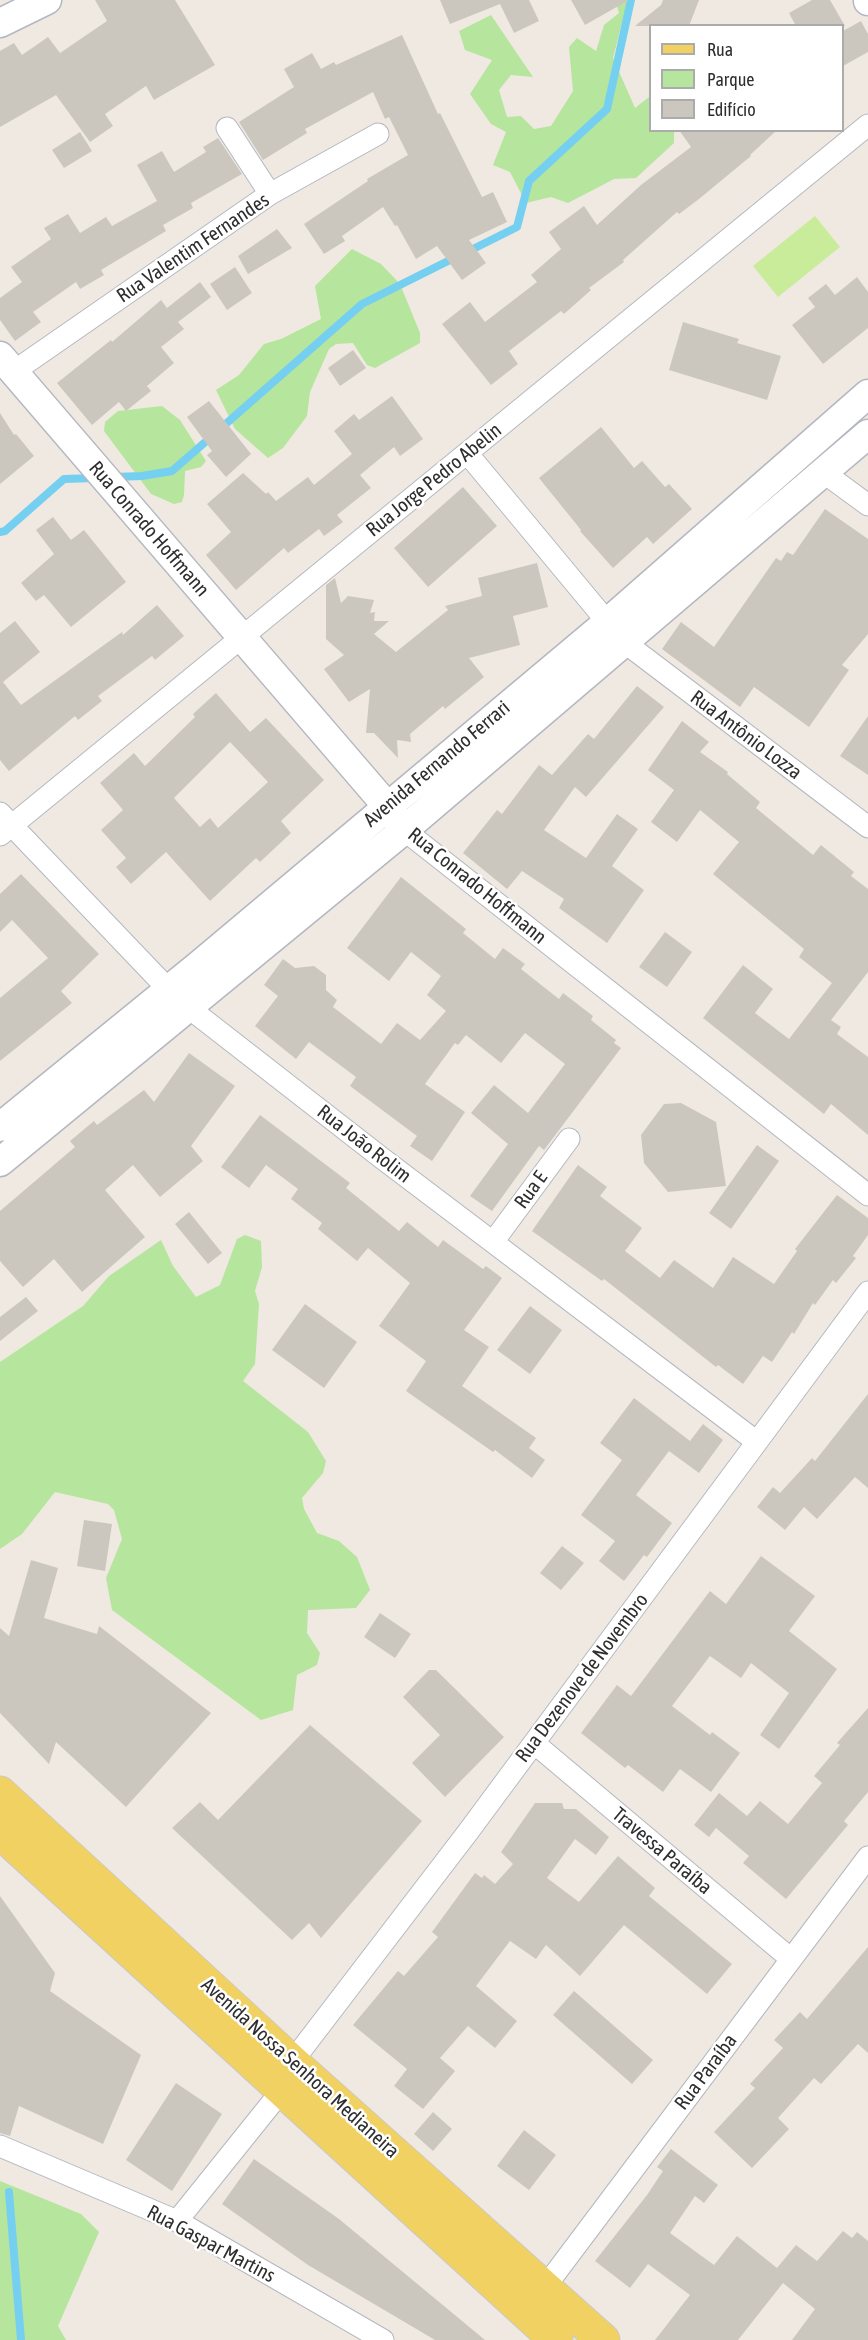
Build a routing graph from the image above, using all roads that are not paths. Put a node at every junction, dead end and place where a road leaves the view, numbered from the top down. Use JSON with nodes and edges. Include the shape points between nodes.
{"nodes":[{"id":1,"x":47,"y":0,"type":"edge"},
{"id":2,"x":0,"y":23,"type":"edge"},
{"id":3,"x":868,"y":125,"type":"edge"},
{"id":4,"x":227,"y":128,"type":"dead end"},
{"id":5,"x":378,"y":134,"type":"dead end"},
{"id":6,"x":270,"y":194,"type":"junction"},
{"id":7,"x":7,"y":364,"type":"edge"},
{"id":8,"x":868,"y":394,"type":"edge"},
{"id":9,"x":868,"y":434,"type":"edge"},
{"id":10,"x":467,"y":453,"type":"junction"},
{"id":11,"x":823,"y":472,"type":"junction"},
{"id":12,"x":868,"y":504,"type":"edge"},
{"id":13,"x":616,"y":632,"type":"junction"},
{"id":14,"x":242,"y":637,"type":"junction"},
{"id":15,"x":387,"y":806,"type":"junction"},
{"id":16,"x":4,"y":825,"type":"edge"},
{"id":17,"x":868,"y":827,"type":"edge"},
{"id":18,"x":404,"y":830,"type":"junction"},
{"id":19,"x":179,"y":999,"type":"junction"},
{"id":20,"x":0,"y":1127,"type":"edge"},
{"id":21,"x":569,"y":1139,"type":"dead end"},
{"id":22,"x":0,"y":1162,"type":"edge"},
{"id":23,"x":868,"y":1195,"type":"edge"},
{"id":24,"x":493,"y":1242,"type":"junction"},
{"id":25,"x":868,"y":1292,"type":"edge"},
{"id":26,"x":757,"y":1442,"type":"junction"},
{"id":27,"x":534,"y":1743,"type":"junction"},
{"id":28,"x":0,"y":1793,"type":"edge"},
{"id":29,"x":0,"y":1832,"type":"edge"},
{"id":30,"x":868,"y":1857,"type":"edge"},
{"id":31,"x":791,"y":1959,"type":"junction"},
{"id":32,"x":287,"y":2075,"type":"junction"},
{"id":33,"x":0,"y":2146,"type":"edge"},
{"id":34,"x":177,"y":2221,"type":"junction"},
{"id":35,"x":545,"y":2288,"type":"junction"},
{"id":36,"x":384,"y":2340,"type":"edge"},
{"id":37,"x":556,"y":2340,"type":"edge"},
{"id":38,"x":603,"y":2340,"type":"edge"}],
"edges":[{"from":1,"to":2,"type":"main road"},
{"from":3,"to":10,"type":"street","name":"Rua Jorge Pedro Abelin"},
{"from":4,"to":6,"type":"street"},
{"from":5,"to":6,"type":"street","name":"Rua Valentim Fernandes"},
{"from":6,"to":7,"type":"street","name":"Rua Valentim Fernandes"},
{"from":7,"to":14,"type":"main road","name":"Rua Conrado Hoffmann"},
{"from":8,"to":13,"type":"main road","name":"Avenida Fernando Ferrari"},
{"from":9,"to":11,"type":"main road","name":"Avenida Fernando Ferrari"},
{"from":10,"to":13,"type":"street","name":"Rua Antônio Lozza"},
{"from":10,"to":14,"type":"street","name":"Rua Jorge Pedro Abelin"},
{"from":11,"to":12,"type":"street"},
{"from":11,"to":13,"type":"main road","name":"Avenida Fernando Ferrari"},
{"from":13,"to":15,"type":"main road","name":"Avenida Fernando Ferrari"},
{"from":13,"to":17,"type":"street","name":"Rua Antônio Lozza"},
{"from":13,"to":18,"type":"main road","name":"Avenida Fernando Ferrari"},
{"from":14,"to":15,"type":"main road","name":"Rua Conrado Hoffmann"},
{"from":14,"to":16,"type":"street","name":"Rua Jorge Pedro Abelin"},
{"from":15,"to":18,"type":"main road","name":"Rua Conrado Hoffmann"},
{"from":15,"to":19,"type":"main road","name":"Avenida Fernando Ferrari"},
{"from":16,"to":19,"type":"street","name":"Rua João Rolim"},
{"from":18,"to":19,"type":"main road","name":"Avenida Fernando Ferrari"},
{"from":18,"to":23,"type":"street","name":"Rua Conrado Hoffmann"},
{"from":19,"to":20,"type":"main road","name":"Avenida Fernando Ferrari"},
{"from":19,"to":22,"type":"main road","name":"Avenida Fernando Ferrari"},
{"from":19,"to":24,"type":"street","name":"Rua João Rolim"},
{"from":21,"to":24,"type":"street","name":"Rua E"},
{"from":24,"to":26,"type":"street","name":"Rua João Rolim"},
{"from":25,"to":26,"type":"street","name":"Rua Dezenove de Novembro"},
{"from":26,"to":27,"type":"street","name":"Rua Dezenove de Novembro"},
{"from":27,"to":31,"type":"street","name":"Travessa Paraíba"},
{"from":27,"to":32,"type":"street","name":"Rua Dezenove de Novembro"},
{"from":28,"to":32,"type":"main road","name":"Avenida Nossa Senhora Medianeira"},
{"from":29,"to":32,"type":"main road","name":"Avenida Nossa Senhora Medianeira"},
{"from":30,"to":31,"type":"street","name":"Rua Paraíba"},
{"from":31,"to":35,"type":"street","name":"Rua Paraíba"},
{"from":32,"to":34,"type":"street","name":"Rua Dezenove de Novembro"},
{"from":32,"to":35,"type":"main road","name":"Avenida Nossa Senhora Medianeira"},
{"from":32,"to":37,"type":"main road","name":"Avenida Nossa Senhora Medianeira"},
{"from":33,"to":34,"type":"street","name":"Rua Gaspar Martins"},
{"from":34,"to":36,"type":"street","name":"Rua Gaspar Martins"},
{"from":35,"to":38,"type":"main road","name":"Avenida Nossa Senhora Medianeira"}]}
